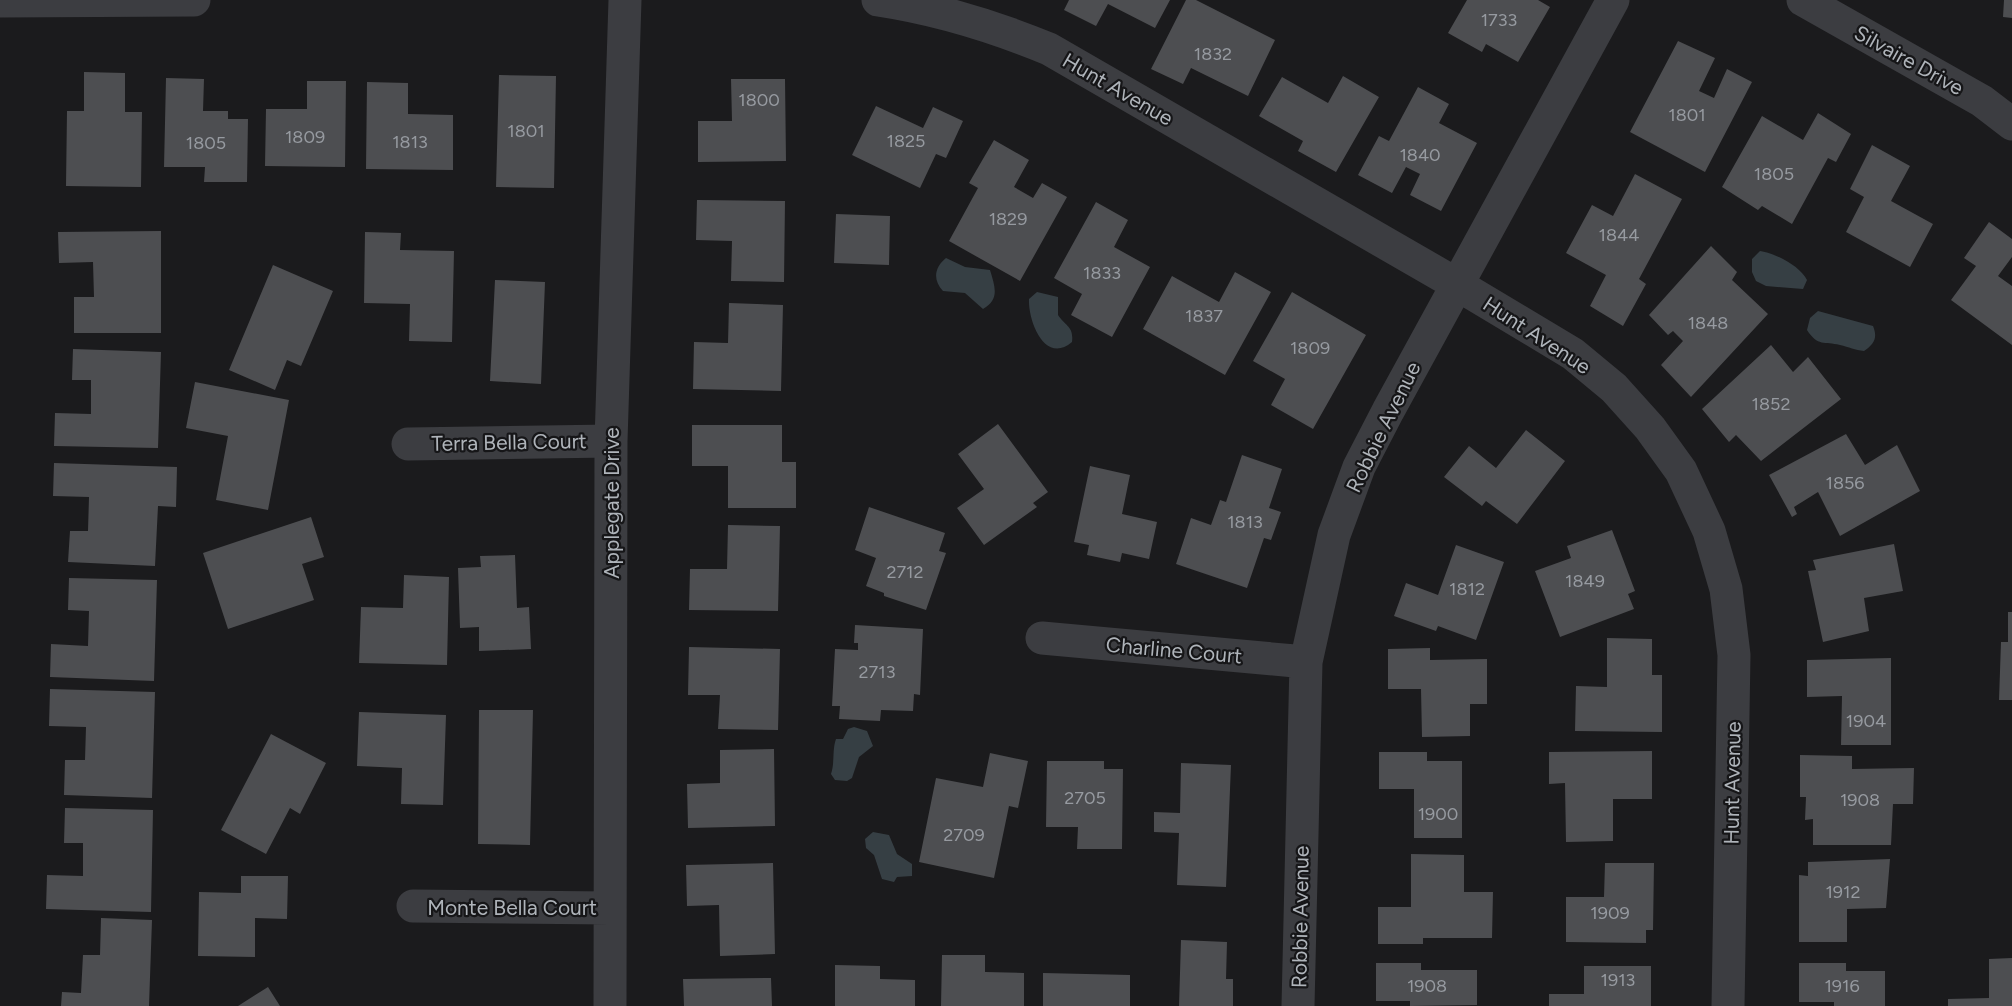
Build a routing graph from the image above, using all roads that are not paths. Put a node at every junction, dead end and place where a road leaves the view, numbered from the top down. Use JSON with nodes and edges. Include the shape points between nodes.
{"nodes":[{"id":1,"x":194,"y":0,"type":"edge"},
{"id":2,"x":625,"y":0,"type":"edge"},
{"id":3,"x":878,"y":0,"type":"edge"},
{"id":4,"x":1613,"y":0,"type":"edge"},
{"id":5,"x":1803,"y":0,"type":"edge"},
{"id":6,"x":0,"y":1,"type":"edge"},
{"id":7,"x":2012,"y":124,"type":"edge"},
{"id":8,"x":1458,"y":285,"type":"junction"},
{"id":9,"x":611,"y":441,"type":"junction"},
{"id":10,"x":408,"y":444,"type":"dead end"},
{"id":11,"x":1042,"y":638,"type":"dead end"},
{"id":12,"x":1306,"y":662,"type":"junction"},
{"id":13,"x":413,"y":906,"type":"dead end"},
{"id":14,"x":610,"y":908,"type":"junction"},
{"id":15,"x":610,"y":1006,"type":"edge"},
{"id":16,"x":1298,"y":1006,"type":"edge"},
{"id":17,"x":1728,"y":1006,"type":"edge"}],
"edges":[{"from":1,"to":6,"type":"street"},
{"from":2,"to":9,"type":"street","name":"Applegate Drive"},
{"from":3,"to":8,"type":"street","name":"Hunt Avenue","via":[[928,8],[988,25],[1049,50]]},
{"from":4,"to":8,"type":"street","name":"Robbie Avenue"},
{"from":5,"to":7,"type":"street","name":"Silvaire Drive","via":[[1982,101]]},
{"from":8,"to":12,"type":"street","name":"Robbie Avenue","via":[[1359,467],[1334,535]]},
{"from":8,"to":17,"type":"street","name":"Hunt Avenue","via":[[1573,354],[1614,388],[1681,471],[1709,531],[1726,589],[1734,655]]},
{"from":9,"to":10,"type":"street","name":"Terra Bella Court"},
{"from":9,"to":14,"type":"street","name":"Applegate Drive"},
{"from":11,"to":12,"type":"street","name":"Charline Court"},
{"from":12,"to":16,"type":"street","name":"Robbie Avenue"},
{"from":13,"to":14,"type":"street","name":"Monte Bella Court"},
{"from":14,"to":15,"type":"street","name":"Applegate Drive"}]}
